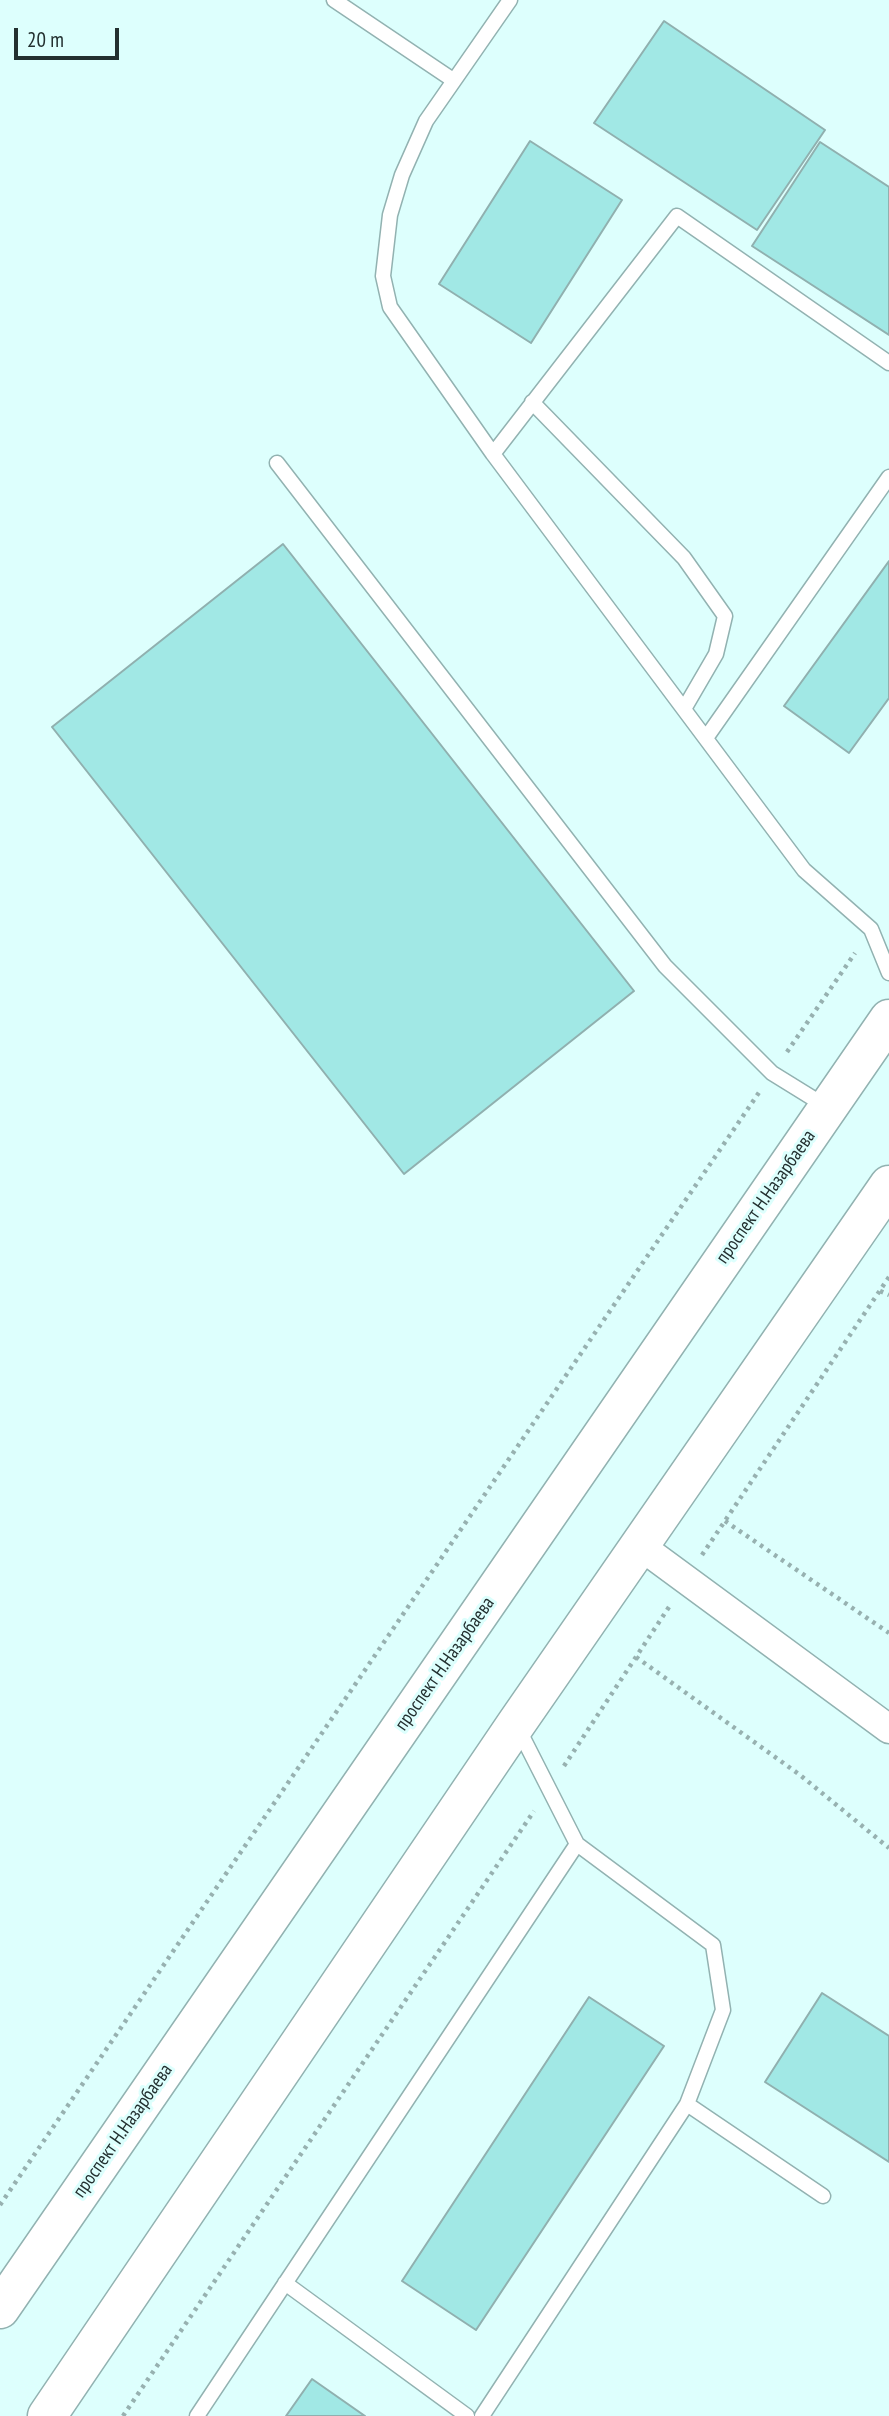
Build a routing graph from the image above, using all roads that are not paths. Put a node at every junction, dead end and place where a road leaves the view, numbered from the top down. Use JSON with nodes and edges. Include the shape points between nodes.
{"nodes":[{"id":1,"x":334,"y":0,"type":"edge"},
{"id":2,"x":510,"y":0,"type":"edge"},
{"id":3,"x":453,"y":80,"type":"junction"},
{"id":4,"x":889,"y":363,"type":"edge"},
{"id":5,"x":532,"y":402,"type":"junction"},
{"id":6,"x":493,"y":454,"type":"junction"},
{"id":7,"x":277,"y":463,"type":"dead end"},
{"id":8,"x":889,"y":477,"type":"edge"},
{"id":9,"x":684,"y":709,"type":"junction"},
{"id":10,"x":706,"y":738,"type":"junction"},
{"id":11,"x":889,"y":973,"type":"edge"},
{"id":12,"x":889,"y":1019,"type":"edge"},
{"id":13,"x":828,"y":1108,"type":"junction"},
{"id":14,"x":889,"y":1185,"type":"edge"},
{"id":15,"x":639,"y":1545,"type":"junction"},
{"id":16,"x":516,"y":1724,"type":"junction"},
{"id":17,"x":889,"y":1729,"type":"edge"},
{"id":18,"x":577,"y":1844,"type":"junction"},
{"id":19,"x":687,"y":2104,"type":"junction"},
{"id":20,"x":823,"y":2196,"type":"dead end"},
{"id":21,"x":285,"y":2283,"type":"junction"},
{"id":22,"x":0,"y":2309,"type":"edge"},
{"id":23,"x":47,"y":2416,"type":"edge"},
{"id":24,"x":197,"y":2416,"type":"edge"},
{"id":25,"x":467,"y":2416,"type":"edge"},
{"id":26,"x":482,"y":2416,"type":"edge"}],
"edges":[{"from":1,"to":3,"type":"lane"},
{"from":2,"to":3,"type":"lane"},
{"from":3,"to":6,"type":"lane","via":[[426,121],[402,175],[390,215],[383,276],[390,307]]},
{"from":4,"to":5,"type":"lane","via":[[677,216]]},
{"from":5,"to":6,"type":"lane"},
{"from":5,"to":9,"type":"lane","via":[[684,558],[725,615],[716,654]]},
{"from":6,"to":9,"type":"lane"},
{"from":7,"to":13,"type":"lane","via":[[665,966],[772,1073]]},
{"from":8,"to":10,"type":"lane"},
{"from":9,"to":10,"type":"lane"},
{"from":10,"to":11,"type":"lane","via":[[804,870],[871,929]]},
{"from":12,"to":13,"type":"main road","name":"проспект Н.Назарбаева"},
{"from":13,"to":22,"type":"main road","name":"проспект Н.Назарбаева"},
{"from":14,"to":15,"type":"main road"},
{"from":15,"to":16,"type":"main road"},
{"from":15,"to":17,"type":"street"},
{"from":16,"to":18,"type":"lane"},
{"from":16,"to":23,"type":"main road"},
{"from":18,"to":19,"type":"lane","via":[[713,1945],[723,2010]]},
{"from":18,"to":21,"type":"lane"},
{"from":19,"to":20,"type":"lane"},
{"from":19,"to":26,"type":"lane"},
{"from":21,"to":24,"type":"lane"},
{"from":21,"to":25,"type":"lane"}]}
